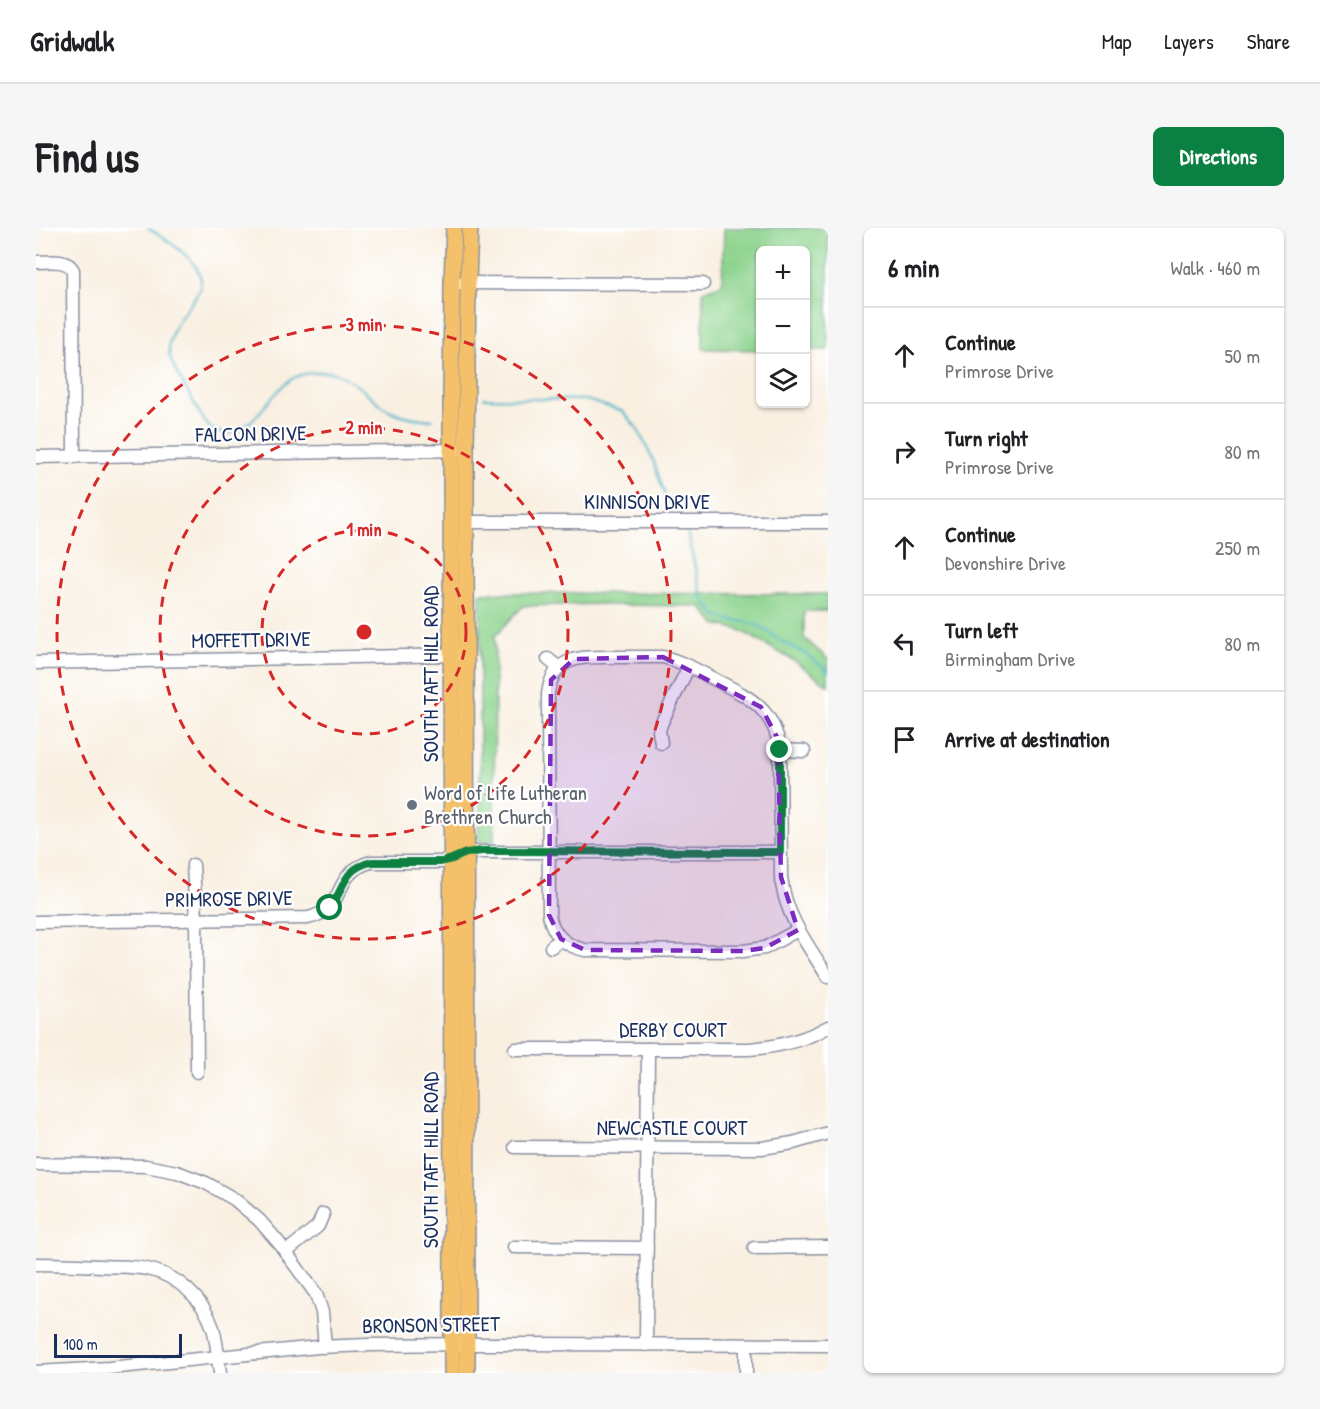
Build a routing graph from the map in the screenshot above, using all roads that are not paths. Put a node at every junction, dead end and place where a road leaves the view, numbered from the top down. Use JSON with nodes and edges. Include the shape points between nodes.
{"nodes":[{"id":1,"x":454,"y":228,"type":"edge"},
{"id":2,"x":470,"y":228,"type":"edge"},
{"id":3,"x":36,"y":261,"type":"edge"},
{"id":4,"x":452,"y":283,"type":"junction"},
{"id":5,"x":468,"y":283,"type":"junction"},
{"id":6,"x":703,"y":284,"type":"dead end"},
{"id":7,"x":459,"y":450,"type":"junction"},
{"id":8,"x":74,"y":456,"type":"junction"},
{"id":9,"x":36,"y":457,"type":"edge"},
{"id":10,"x":466,"y":522,"type":"junction"},
{"id":11,"x":828,"y":522,"type":"edge"},
{"id":12,"x":459,"y":655,"type":"junction"},
{"id":13,"x":548,"y":659,"type":"dead end"},
{"id":14,"x":36,"y":663,"type":"edge"},
{"id":15,"x":688,"y":666,"type":"junction"},
{"id":16,"x":559,"y":668,"type":"junction"},
{"id":17,"x":661,"y":743,"type":"dead end"},
{"id":18,"x":780,"y":750,"type":"junction"},
{"id":19,"x":804,"y":751,"type":"dead end"},
{"id":20,"x":549,"y":851,"type":"junction"},
{"id":21,"x":780,"y":852,"type":"junction"},
{"id":22,"x":466,"y":853,"type":"junction"},
{"id":23,"x":452,"y":859,"type":"junction"},
{"id":24,"x":193,"y":865,"type":"dead end"},
{"id":25,"x":196,"y":919,"type":"junction"},
{"id":26,"x":36,"y":922,"type":"edge"},
{"id":27,"x":798,"y":930,"type":"junction"},
{"id":28,"x":828,"y":977,"type":"edge"},
{"id":29,"x":828,"y":1028,"type":"edge"},
{"id":30,"x":515,"y":1048,"type":"dead end"},
{"id":31,"x":648,"y":1049,"type":"junction"},
{"id":32,"x":197,"y":1072,"type":"dead end"},
{"id":33,"x":828,"y":1133,"type":"edge"},
{"id":34,"x":515,"y":1147,"type":"dead end"},
{"id":35,"x":647,"y":1147,"type":"junction"},
{"id":36,"x":36,"y":1164,"type":"edge"},
{"id":37,"x":323,"y":1214,"type":"dead end"},
{"id":38,"x":513,"y":1247,"type":"dead end"},
{"id":39,"x":828,"y":1247,"type":"edge"},
{"id":40,"x":647,"y":1248,"type":"junction"},
{"id":41,"x":754,"y":1248,"type":"dead end"},
{"id":42,"x":286,"y":1252,"type":"junction"},
{"id":43,"x":36,"y":1264,"type":"edge"},
{"id":44,"x":459,"y":1344,"type":"junction"},
{"id":45,"x":646,"y":1345,"type":"junction"},
{"id":46,"x":746,"y":1345,"type":"junction"},
{"id":47,"x":828,"y":1345,"type":"edge"},
{"id":48,"x":325,"y":1347,"type":"junction"},
{"id":49,"x":218,"y":1357,"type":"junction"},
{"id":50,"x":36,"y":1372,"type":"edge"},
{"id":51,"x":58,"y":1372,"type":"edge"},
{"id":52,"x":220,"y":1373,"type":"edge"},
{"id":53,"x":452,"y":1373,"type":"edge"},
{"id":54,"x":467,"y":1373,"type":"edge"},
{"id":55,"x":746,"y":1373,"type":"edge"}],
"edges":[{"from":1,"to":4,"type":"main road","name":"SOUTH TAFT HILL ROAD"},
{"from":2,"to":5,"type":"main road","name":"SOUTH TAFT HILL ROAD"},
{"from":3,"to":8,"type":"street","via":[[63,262],[71,266],[74,276]]},
{"from":4,"to":5,"type":"street"},
{"from":4,"to":7,"type":"main road","name":"SOUTH TAFT HILL ROAD"},
{"from":5,"to":6,"type":"street"},
{"from":5,"to":7,"type":"main road","name":"SOUTH TAFT HILL ROAD"},
{"from":7,"to":8,"type":"street","name":"FALCON DRIVE"},
{"from":7,"to":10,"type":"main road","name":"SOUTH TAFT HILL ROAD"},
{"from":7,"to":12,"type":"main road","name":"SOUTH TAFT HILL ROAD"},
{"from":8,"to":9,"type":"street","name":"FALCON DRIVE"},
{"from":10,"to":11,"type":"street","name":"KINNISON DRIVE"},
{"from":10,"to":12,"type":"main road","name":"SOUTH TAFT HILL ROAD"},
{"from":12,"to":14,"type":"street","name":"MOFFETT DRIVE"},
{"from":12,"to":22,"type":"main road","name":"SOUTH TAFT HILL ROAD"},
{"from":12,"to":23,"type":"main road","name":"SOUTH TAFT HILL ROAD"},
{"from":13,"to":16,"type":"street"},
{"from":15,"to":16,"type":"street","via":[[663,657],[584,657],[574,658]]},
{"from":15,"to":17,"type":"street","via":[[661,724]]},
{"from":15,"to":18,"type":"street","via":[[761,707],[775,727]]},
{"from":16,"to":20,"type":"street","via":[[548,694]]},
{"from":18,"to":19,"type":"street"},
{"from":18,"to":21,"type":"street"},
{"from":20,"to":21,"type":"street","name":"PRIMROSE DRIVE"},
{"from":20,"to":22,"type":"street","name":"PRIMROSE DRIVE"},
{"from":20,"to":27,"type":"street","via":[[549,915],[556,943],[585,950],[743,951],[765,948]]},
{"from":21,"to":27,"type":"street","via":[[782,889]]},
{"from":22,"to":23,"type":"street","name":"PRIMROSE DRIVE"},
{"from":22,"to":44,"type":"main road","name":"SOUTH TAFT HILL ROAD"},
{"from":23,"to":25,"type":"street","name":"PRIMROSE DRIVE","via":[[362,865],[344,880],[330,908],[308,918]]},
{"from":23,"to":44,"type":"main road","name":"SOUTH TAFT HILL ROAD"},
{"from":24,"to":25,"type":"street"},
{"from":25,"to":26,"type":"street","name":"PRIMROSE DRIVE"},
{"from":25,"to":32,"type":"street"},
{"from":27,"to":28,"type":"street"},
{"from":29,"to":31,"type":"street","name":"DERBY COURT","via":[[769,1048]]},
{"from":30,"to":31,"type":"street","name":"DERBY COURT"},
{"from":31,"to":35,"type":"street"},
{"from":33,"to":35,"type":"street","name":"NEWCASTLE COURT","via":[[762,1148]]},
{"from":34,"to":35,"type":"street","name":"NEWCASTLE COURT"},
{"from":35,"to":40,"type":"street"},
{"from":36,"to":42,"type":"street","via":[[146,1166],[206,1183],[259,1220]]},
{"from":37,"to":42,"type":"street","via":[[318,1226]]},
{"from":38,"to":40,"type":"street"},
{"from":39,"to":41,"type":"street"},
{"from":40,"to":45,"type":"street"},
{"from":42,"to":48,"type":"street","via":[[316,1294]]},
{"from":43,"to":49,"type":"street","via":[[133,1267],[170,1277],[202,1305],[212,1326]]},
{"from":44,"to":45,"type":"street","name":"BRONSON STREET"},
{"from":44,"to":48,"type":"street","name":"BRONSON STREET"},
{"from":44,"to":53,"type":"main road","name":"SOUTH TAFT HILL ROAD"},
{"from":44,"to":54,"type":"main road","name":"SOUTH TAFT HILL ROAD"},
{"from":45,"to":46,"type":"street","name":"BRONSON STREET"},
{"from":46,"to":47,"type":"street","name":"BRONSON STREET"},
{"from":46,"to":55,"type":"street"},
{"from":48,"to":49,"type":"street","name":"BRONSON STREET"},
{"from":49,"to":51,"type":"street","name":"BRONSON STREET"},
{"from":49,"to":52,"type":"street"},
{"from":50,"to":51,"type":"street","name":"BRONSON STREET"}]}
